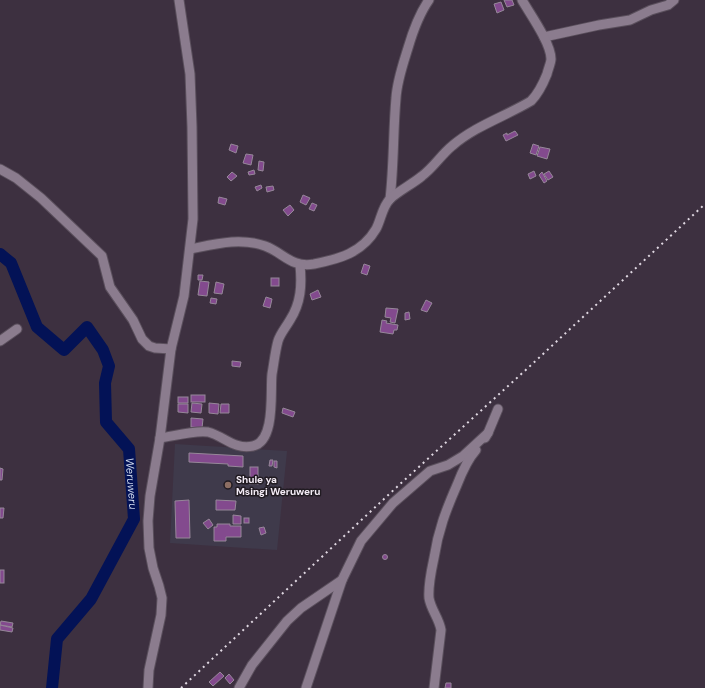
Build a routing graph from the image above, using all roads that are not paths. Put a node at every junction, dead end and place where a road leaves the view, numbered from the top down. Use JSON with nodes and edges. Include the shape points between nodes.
{"nodes":[{"id":1,"x":179,"y":0,"type":"edge"},
{"id":2,"x":429,"y":0,"type":"edge"},
{"id":3,"x":522,"y":0,"type":"edge"},
{"id":4,"x":674,"y":0,"type":"edge"},
{"id":5,"x":544,"y":37,"type":"junction"},
{"id":6,"x":0,"y":169,"type":"edge"},
{"id":7,"x":390,"y":199,"type":"junction"},
{"id":8,"x":190,"y":249,"type":"junction"},
{"id":9,"x":300,"y":265,"type":"junction"},
{"id":10,"x":17,"y":329,"type":"dead end"},
{"id":11,"x":0,"y":341,"type":"edge"},
{"id":12,"x":171,"y":349,"type":"junction"},
{"id":13,"x":498,"y":409,"type":"dead end"},
{"id":14,"x":488,"y":433,"type":"junction"},
{"id":15,"x":160,"y":438,"type":"junction"},
{"id":16,"x":342,"y":580,"type":"junction"},
{"id":17,"x":148,"y":688,"type":"edge"},
{"id":18,"x":239,"y":688,"type":"edge"},
{"id":19,"x":306,"y":688,"type":"edge"},
{"id":20,"x":434,"y":688,"type":"edge"}],
"edges":[{"from":1,"to":8,"type":"street","via":[[190,74],[193,219]]},
{"from":2,"to":7,"type":"street","via":[[415,26],[398,85]]},
{"from":3,"to":5,"type":"street"},
{"from":4,"to":5,"type":"street","via":[[668,5],[630,20]]},
{"from":5,"to":7,"type":"street","via":[[551,59],[538,94],[452,146],[423,176]]},
{"from":6,"to":12,"type":"street","via":[[41,198],[102,256],[110,287],[133,320],[142,339],[149,346]]},
{"from":7,"to":9,"type":"street","via":[[376,229],[350,254]]},
{"from":8,"to":9,"type":"street","via":[[244,241],[264,246]]},
{"from":8,"to":12,"type":"street","via":[[184,296]]},
{"from":9,"to":15,"type":"street","via":[[301,288],[298,303],[278,340],[270,386],[271,413],[263,440],[254,446],[242,446],[231,444],[208,432],[195,431]]},
{"from":10,"to":11,"type":"street"},
{"from":12,"to":15,"type":"street"},
{"from":13,"to":14,"type":"street"},
{"from":14,"to":16,"type":"street","via":[[462,456],[448,465],[430,471],[394,503],[361,541]]},
{"from":14,"to":20,"type":"street","via":[[469,458],[438,533],[429,585],[431,603],[441,630]]},
{"from":15,"to":17,"type":"street","via":[[148,521],[149,548],[162,598]]},
{"from":16,"to":18,"type":"street","via":[[301,608],[287,621],[252,664]]},
{"from":16,"to":19,"type":"street"}]}
